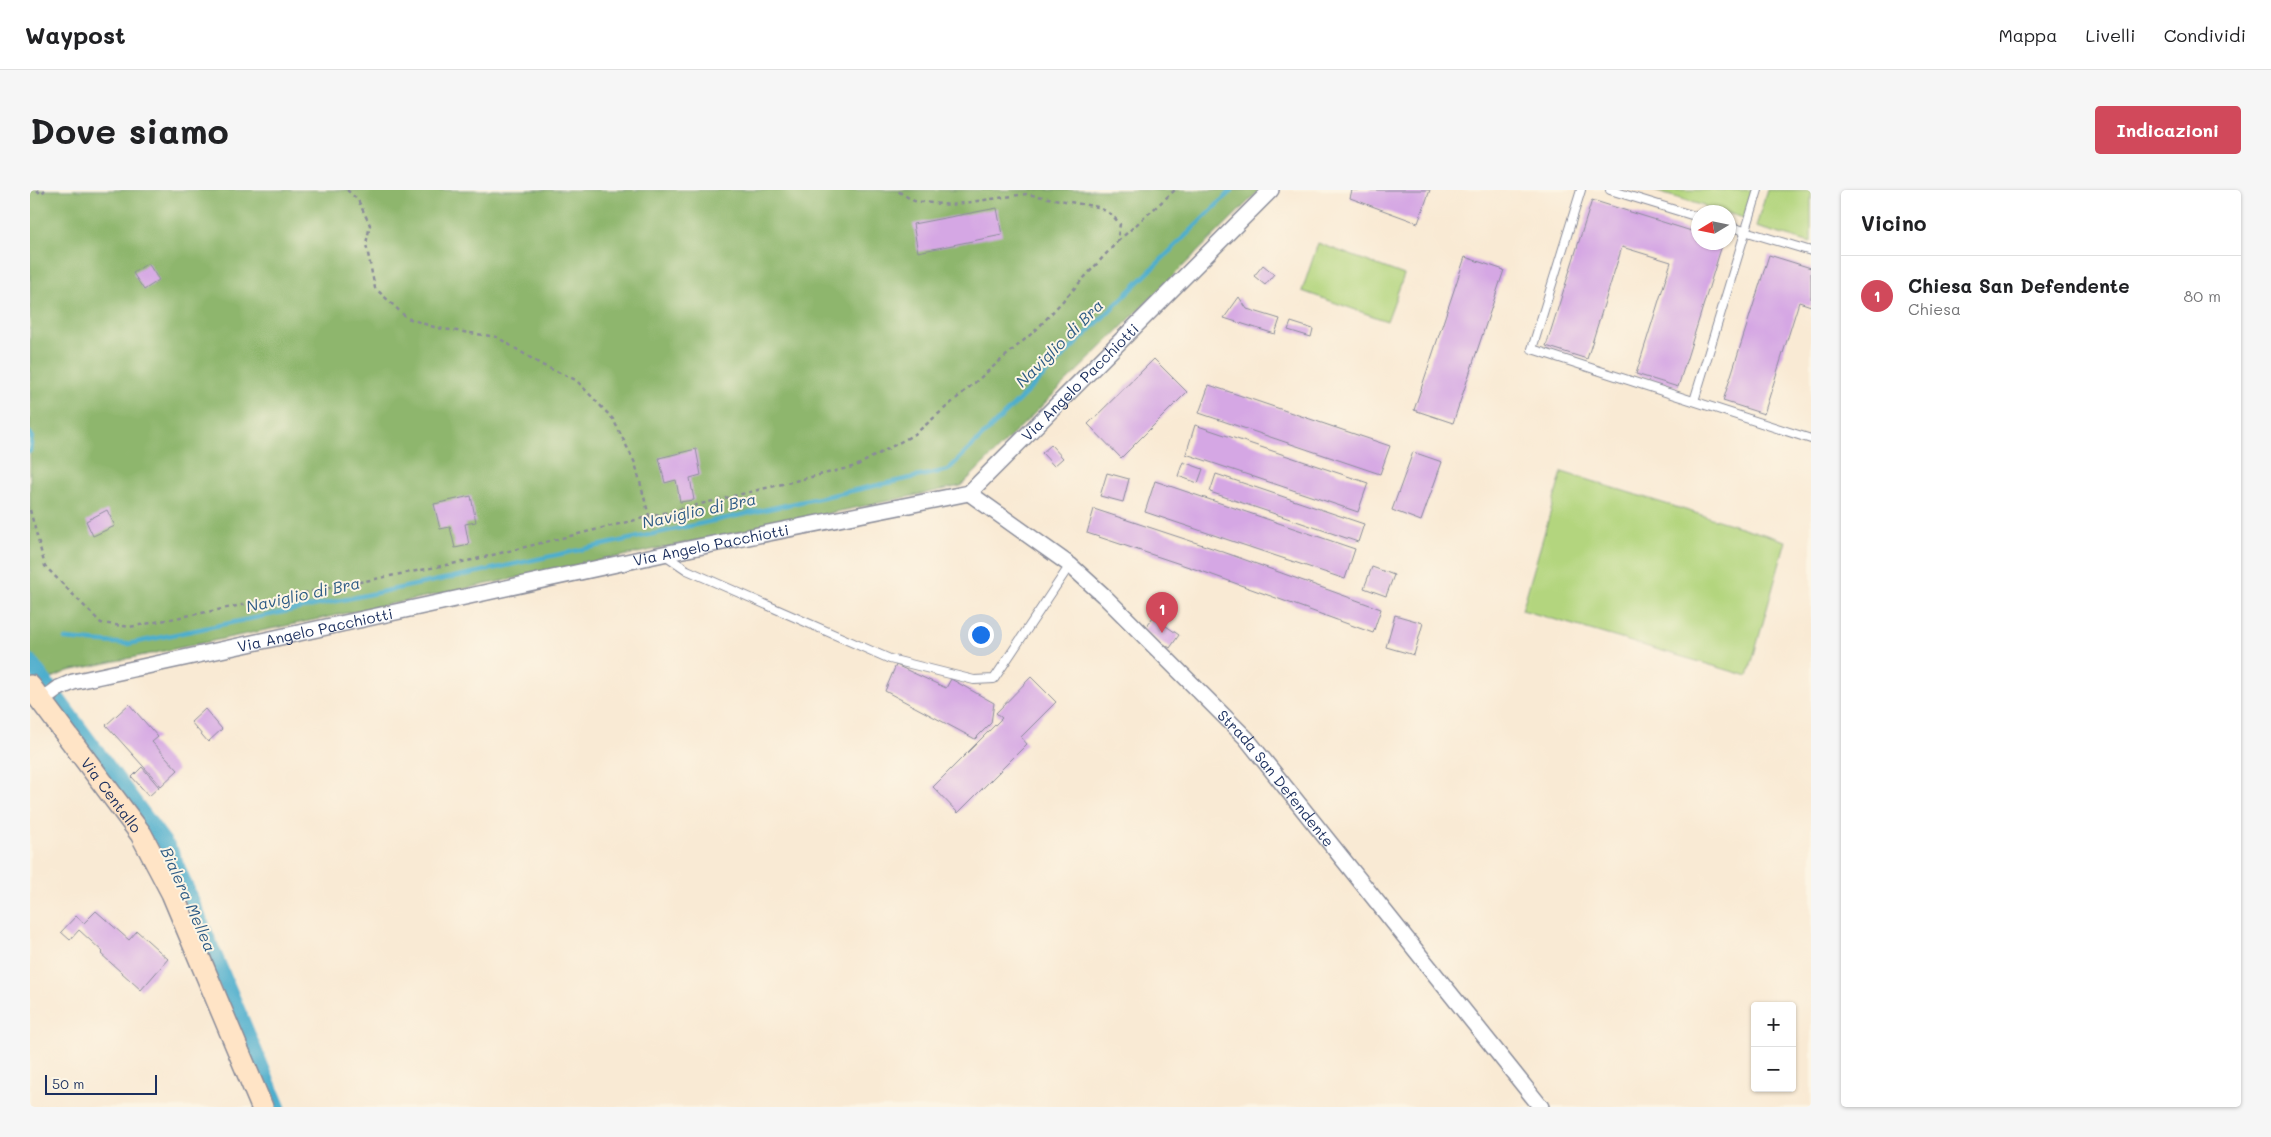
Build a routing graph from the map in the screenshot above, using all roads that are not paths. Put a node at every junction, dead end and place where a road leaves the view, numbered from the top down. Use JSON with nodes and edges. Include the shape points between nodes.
{"nodes":[{"id":1,"x":1271,"y":190,"type":"edge"},
{"id":2,"x":1580,"y":190,"type":"edge"},
{"id":3,"x":1610,"y":190,"type":"edge"},
{"id":4,"x":1758,"y":190,"type":"edge"},
{"id":5,"x":1691,"y":215,"type":"edge"},
{"id":6,"x":1736,"y":228,"type":"edge"},
{"id":7,"x":1745,"y":231,"type":"junction"},
{"id":8,"x":1811,"y":251,"type":"edge"},
{"id":9,"x":1694,"y":401,"type":"junction"},
{"id":10,"x":1811,"y":439,"type":"edge"},
{"id":11,"x":969,"y":493,"type":"junction"},
{"id":12,"x":663,"y":554,"type":"junction"},
{"id":13,"x":1070,"y":565,"type":"junction"},
{"id":14,"x":44,"y":693,"type":"edge"},
{"id":15,"x":262,"y":1107,"type":"edge"},
{"id":16,"x":1541,"y":1107,"type":"edge"}],
"edges":[{"from":1,"to":11,"type":"street","name":"Via Angelo Pacchiotti"},
{"from":2,"to":9,"type":"lane","via":[[1532,350]]},
{"from":3,"to":5,"type":"lane"},
{"from":4,"to":7,"type":"lane"},
{"from":6,"to":7,"type":"lane"},
{"from":7,"to":8,"type":"lane"},
{"from":7,"to":9,"type":"lane"},
{"from":9,"to":10,"type":"lane"},
{"from":11,"to":12,"type":"street","name":"Via Angelo Pacchiotti"},
{"from":11,"to":13,"type":"street","name":"Strada San Defendente"},
{"from":12,"to":13,"type":"lane","via":[[687,570],[890,658],[974,680],[994,679]]},
{"from":12,"to":14,"type":"street","name":"Via Angelo Pacchiotti","via":[[73,682]]},
{"from":13,"to":16,"type":"street","name":"Strada San Defendente","via":[[1246,738]]},
{"from":14,"to":15,"type":"main road","name":"Via Centallo","via":[[141,834],[172,892]]}]}
